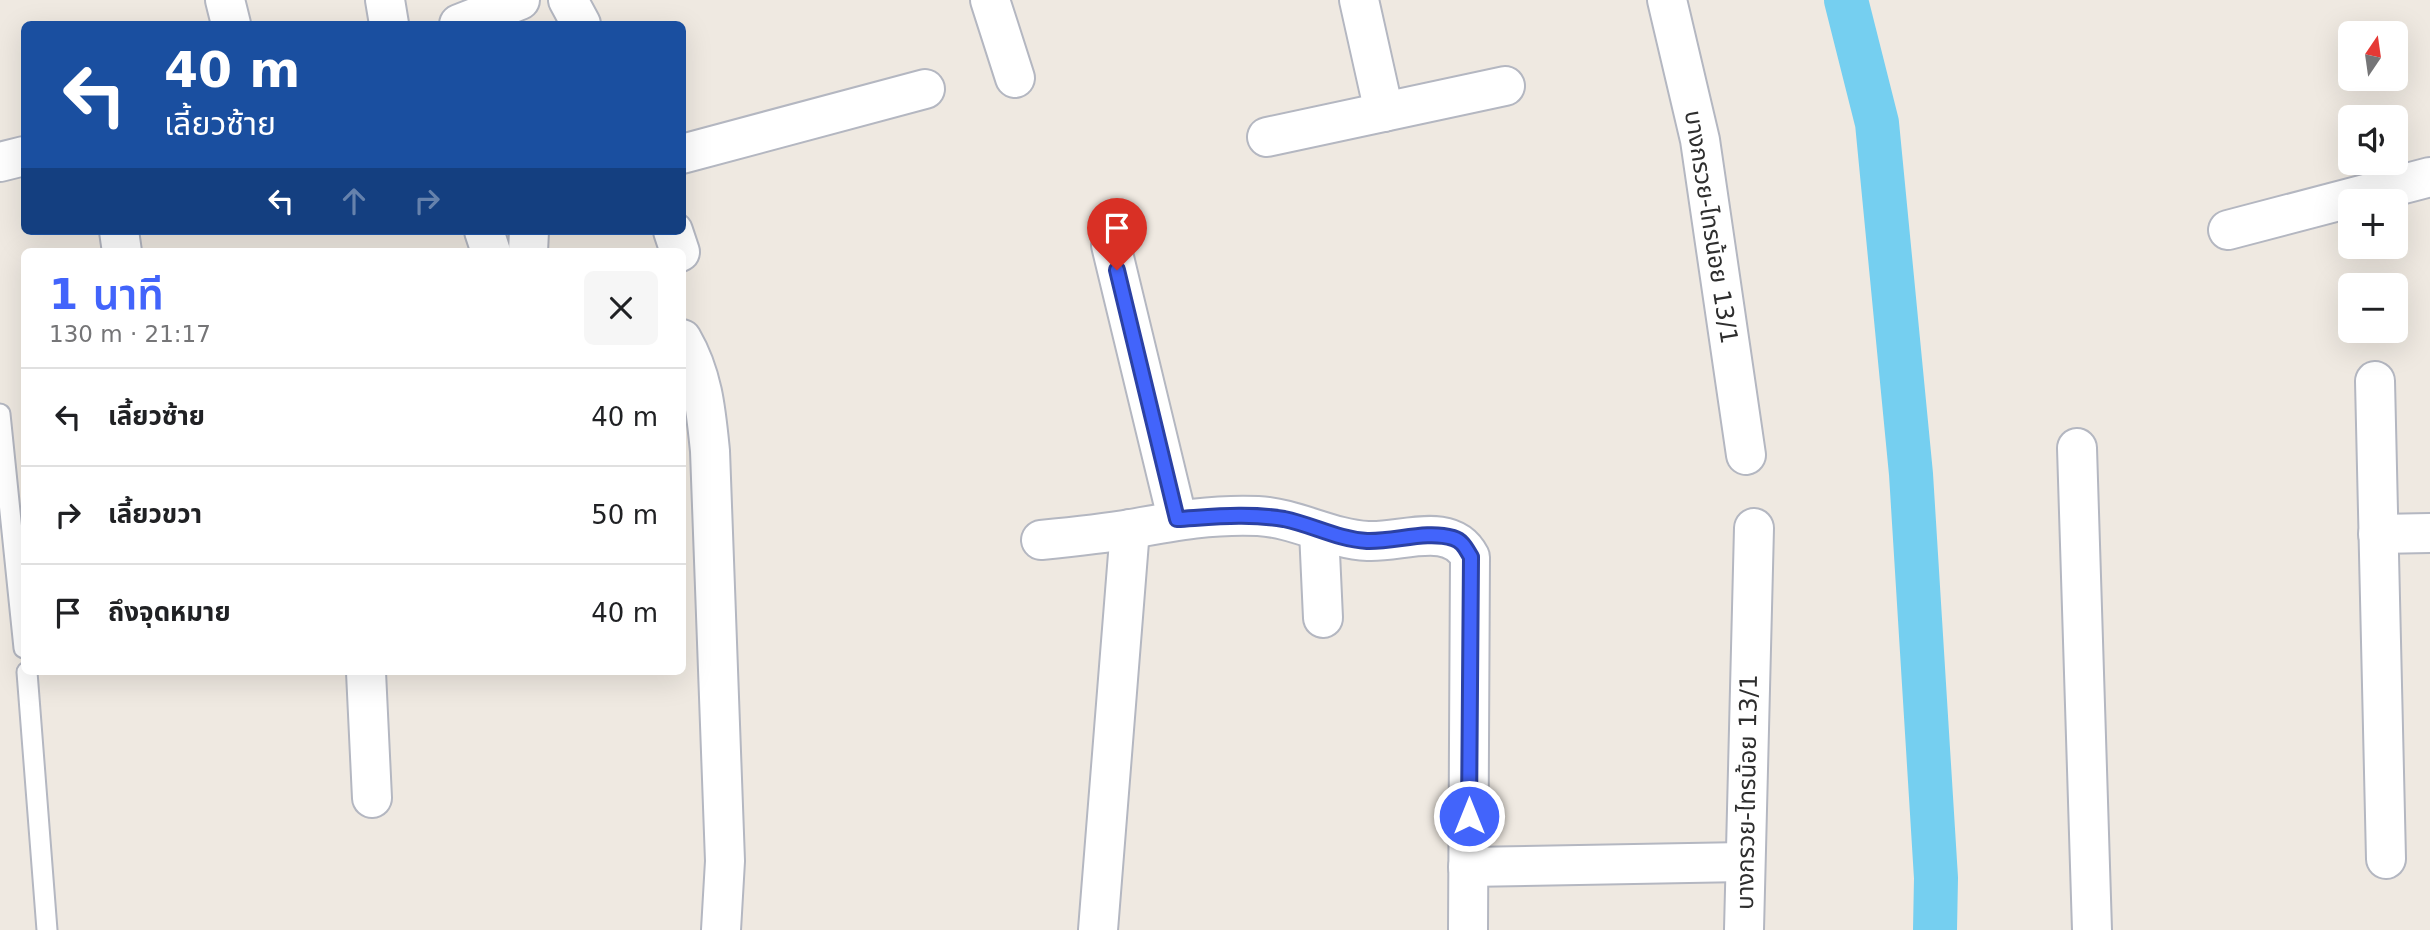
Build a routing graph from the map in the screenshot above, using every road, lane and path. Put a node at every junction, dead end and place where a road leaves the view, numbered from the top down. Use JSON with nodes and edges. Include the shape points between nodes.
{"nodes":[{"id":1,"x":225,"y":0,"type":"edge"},
{"id":2,"x":385,"y":0,"type":"edge"},
{"id":3,"x":520,"y":0,"type":"edge"},
{"id":4,"x":568,"y":0,"type":"edge"},
{"id":5,"x":990,"y":0,"type":"edge"},
{"id":6,"x":1359,"y":0,"type":"edge"},
{"id":7,"x":1667,"y":0,"type":"edge"},
{"id":8,"x":230,"y":21,"type":"edge"},
{"id":9,"x":388,"y":21,"type":"edge"},
{"id":10,"x":467,"y":21,"type":"edge"},
{"id":11,"x":578,"y":21,"type":"edge"},
{"id":12,"x":1016,"y":78,"type":"dead end"},
{"id":13,"x":1505,"y":86,"type":"dead end"},
{"id":14,"x":925,"y":89,"type":"dead end"},
{"id":15,"x":1384,"y":112,"type":"junction"},
{"id":16,"x":1267,"y":137,"type":"dead end"},
{"id":17,"x":686,"y":153,"type":"edge"},
{"id":18,"x":21,"y":157,"type":"edge"},
{"id":19,"x":0,"y":162,"type":"edge"},
{"id":20,"x":2430,"y":177,"type":"edge"},
{"id":21,"x":2228,"y":230,"type":"dead end"},
{"id":22,"x":1111,"y":245,"type":"dead end"},
{"id":23,"x":686,"y":346,"type":"edge"},
{"id":24,"x":2375,"y":381,"type":"dead end"},
{"id":25,"x":0,"y":414,"type":"edge"},
{"id":26,"x":2077,"y":447,"type":"dead end"},
{"id":27,"x":1746,"y":455,"type":"dead end"},
{"id":28,"x":1177,"y":519,"type":"junction"},
{"id":29,"x":1754,"y":528,"type":"dead end"},
{"id":30,"x":1130,"y":529,"type":"junction"},
{"id":31,"x":1319,"y":531,"type":"junction"},
{"id":32,"x":2430,"y":533,"type":"edge"},
{"id":33,"x":2378,"y":534,"type":"junction"},
{"id":34,"x":1041,"y":540,"type":"dead end"},
{"id":35,"x":1323,"y":618,"type":"dead end"},
{"id":36,"x":21,"y":619,"type":"edge"},
{"id":37,"x":27,"y":675,"type":"edge"},
{"id":38,"x":366,"y":675,"type":"edge"},
{"id":39,"x":372,"y":798,"type":"dead end"},
{"id":40,"x":2386,"y":859,"type":"dead end"},
{"id":41,"x":1744,"y":862,"type":"junction"},
{"id":42,"x":1468,"y":867,"type":"junction"},
{"id":43,"x":47,"y":930,"type":"edge"},
{"id":44,"x":721,"y":930,"type":"edge"},
{"id":45,"x":1098,"y":930,"type":"edge"},
{"id":46,"x":1468,"y":930,"type":"edge"},
{"id":47,"x":1744,"y":930,"type":"edge"},
{"id":48,"x":2092,"y":930,"type":"edge"}],
"edges":[{"from":1,"to":8,"type":"street"},
{"from":2,"to":9,"type":"street"},
{"from":3,"to":10,"type":"street"},
{"from":4,"to":11,"type":"street"},
{"from":5,"to":12,"type":"street"},
{"from":6,"to":15,"type":"street"},
{"from":7,"to":27,"type":"street","name":"บางกรวย-ไทรน้อย 13/1","via":[[1700,140]]},
{"from":13,"to":15,"type":"street"},
{"from":14,"to":17,"type":"street"},
{"from":15,"to":16,"type":"street"},
{"from":18,"to":19,"type":"street"},
{"from":20,"to":21,"type":"street"},
{"from":22,"to":28,"type":"street"},
{"from":23,"to":44,"type":"street","via":[[705,395],[710,451],[725,861]]},
{"from":24,"to":33,"type":"street"},
{"from":25,"to":36,"type":"lane"},
{"from":26,"to":48,"type":"street"},
{"from":28,"to":30,"type":"street"},
{"from":28,"to":31,"type":"street","via":[[1260,516]]},
{"from":29,"to":41,"type":"street","name":"บางกรวย-ไทรน้อย 13/1"},
{"from":30,"to":34,"type":"street"},
{"from":30,"to":45,"type":"street"},
{"from":31,"to":35,"type":"street"},
{"from":31,"to":42,"type":"street","via":[[1370,541],[1453,538],[1464,544],[1471,557]]},
{"from":32,"to":33,"type":"street"},
{"from":33,"to":40,"type":"street"},
{"from":37,"to":43,"type":"lane"},
{"from":38,"to":39,"type":"street"},
{"from":41,"to":42,"type":"street"},
{"from":41,"to":47,"type":"street","name":"บางกรวย-ไทรน้อย 13/1"},
{"from":42,"to":46,"type":"street"}]}
